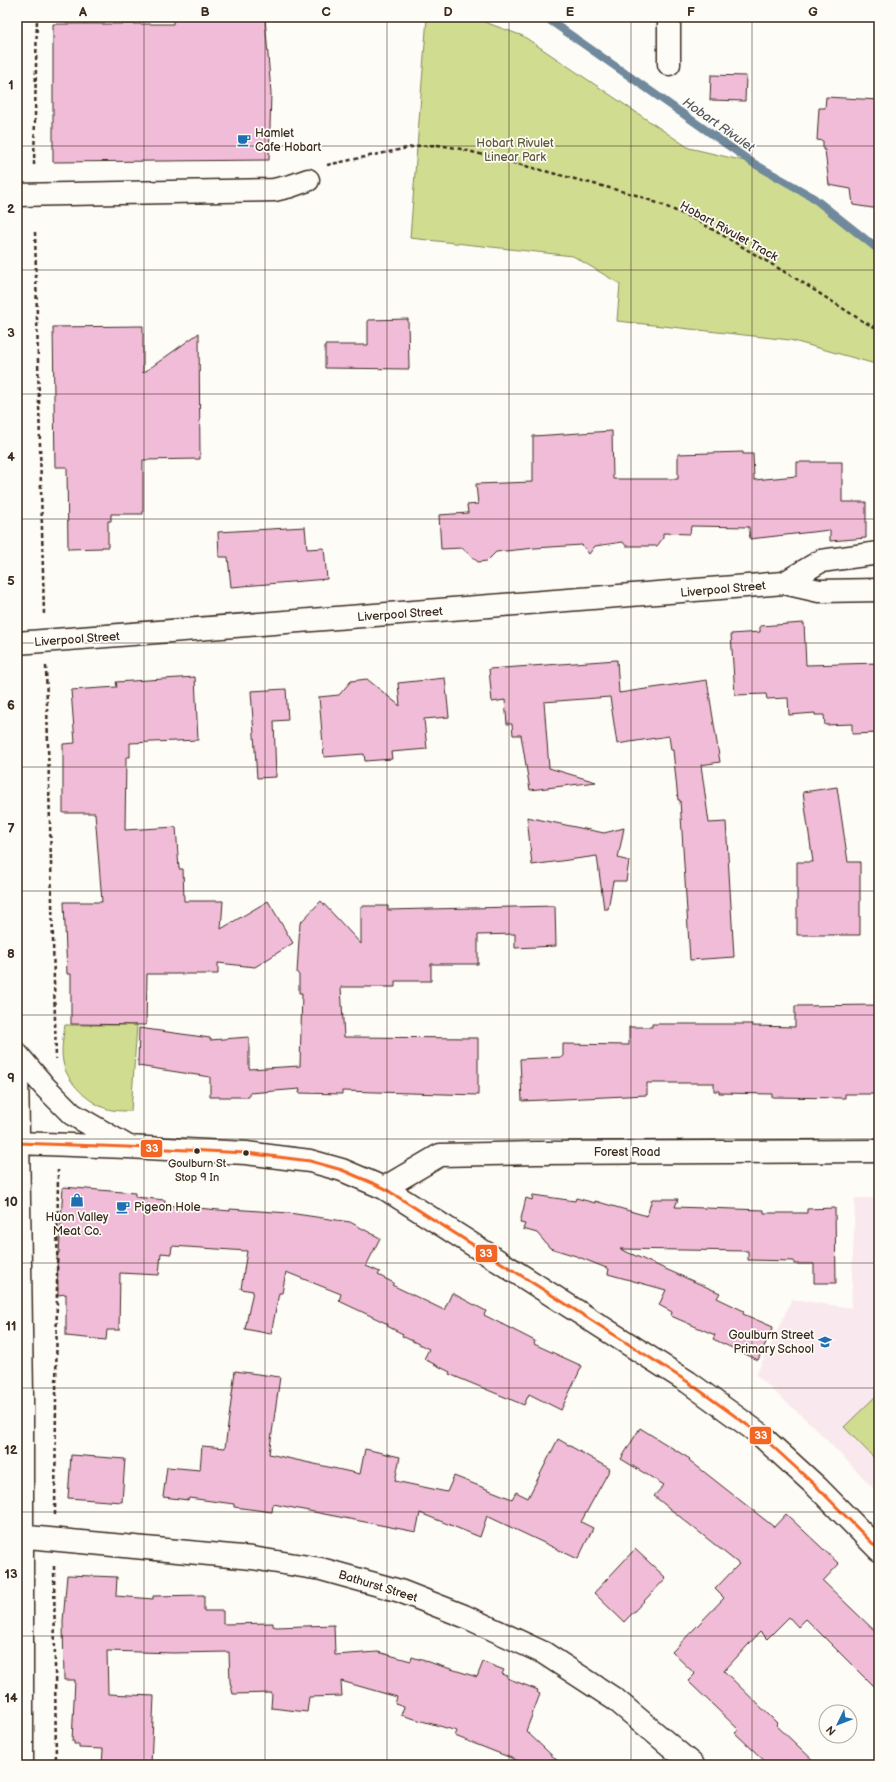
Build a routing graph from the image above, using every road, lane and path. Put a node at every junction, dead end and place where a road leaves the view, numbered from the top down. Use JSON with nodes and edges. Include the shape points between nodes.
{"nodes":[{"id":1,"x":37,"y":17,"type":"edge"},
{"id":2,"x":669,"y":17,"type":"edge"},
{"id":3,"x":669,"y":64,"type":"dead end"},
{"id":4,"x":34,"y":165,"type":"dead end"},
{"id":5,"x":308,"y":180,"type":"joint"},
{"id":6,"x":17,"y":196,"type":"edge"},
{"id":7,"x":35,"y":232,"type":"dead end"},
{"id":8,"x":879,"y":329,"type":"edge"},
{"id":9,"x":879,"y":553,"type":"edge"},
{"id":10,"x":784,"y":583,"type":"junction"},
{"id":11,"x":879,"y":590,"type":"edge"},
{"id":12,"x":45,"y":641,"type":"junction"},
{"id":13,"x":17,"y":643,"type":"edge"},
{"id":14,"x":17,"y":1054,"type":"edge"},
{"id":15,"x":17,"y":1069,"type":"edge"},
{"id":16,"x":57,"y":1099,"type":"junction"},
{"id":17,"x":18,"y":1144,"type":"edge"},
{"id":18,"x":58,"y":1144,"type":"junction"},
{"id":19,"x":127,"y":1147,"type":"junction"},
{"id":20,"x":879,"y":1151,"type":"edge"},
{"id":21,"x":384,"y":1188,"type":"junction"},
{"id":22,"x":19,"y":1536,"type":"edge"},
{"id":23,"x":54,"y":1540,"type":"junction"},
{"id":24,"x":879,"y":1550,"type":"edge"},
{"id":25,"x":22,"y":1765,"type":"edge"},
{"id":26,"x":56,"y":1765,"type":"edge"},
{"id":27,"x":693,"y":1765,"type":"edge"}],
"edges":[{"from":1,"to":4,"type":"path"},
{"from":2,"to":3,"type":"street"},
{"from":5,"to":6,"type":"street","via":[[274,190]]},
{"from":5,"to":8,"type":"path","name":"Hobart Rivulet Track","via":[[312,171],[320,166],[417,146],[458,148],[636,195],[660,204],[724,236]]},
{"from":7,"to":12,"type":"path"},
{"from":9,"to":10,"type":"street","name":"Liverpool Street","via":[[821,561]]},
{"from":10,"to":11,"type":"street","name":"Liverpool Street","via":[[819,591]]},
{"from":10,"to":12,"type":"street","name":"Liverpool Street"},
{"from":12,"to":13,"type":"street","name":"Liverpool Street"},
{"from":12,"to":16,"type":"path"},
{"from":14,"to":16,"type":"street"},
{"from":15,"to":17,"type":"street"},
{"from":16,"to":19,"type":"street","via":[[72,1114]]},
{"from":17,"to":18,"type":"street"},
{"from":17,"to":22,"type":"street","via":[[22,1396]]},
{"from":18,"to":19,"type":"street"},
{"from":18,"to":23,"type":"path"},
{"from":19,"to":21,"type":"street","via":[[246,1153],[310,1162],[342,1170]]},
{"from":20,"to":21,"type":"street","name":"Forest Road","via":[[440,1156]]},
{"from":21,"to":24,"type":"street","via":[[688,1382],[757,1432]]},
{"from":22,"to":23,"type":"street","name":"Bathurst Street"},
{"from":22,"to":25,"type":"street"},
{"from":23,"to":26,"type":"path"},
{"from":23,"to":27,"type":"street","name":"Bathurst Street","via":[[252,1558],[321,1569],[400,1591],[464,1616],[544,1653],[616,1700]]}]}
